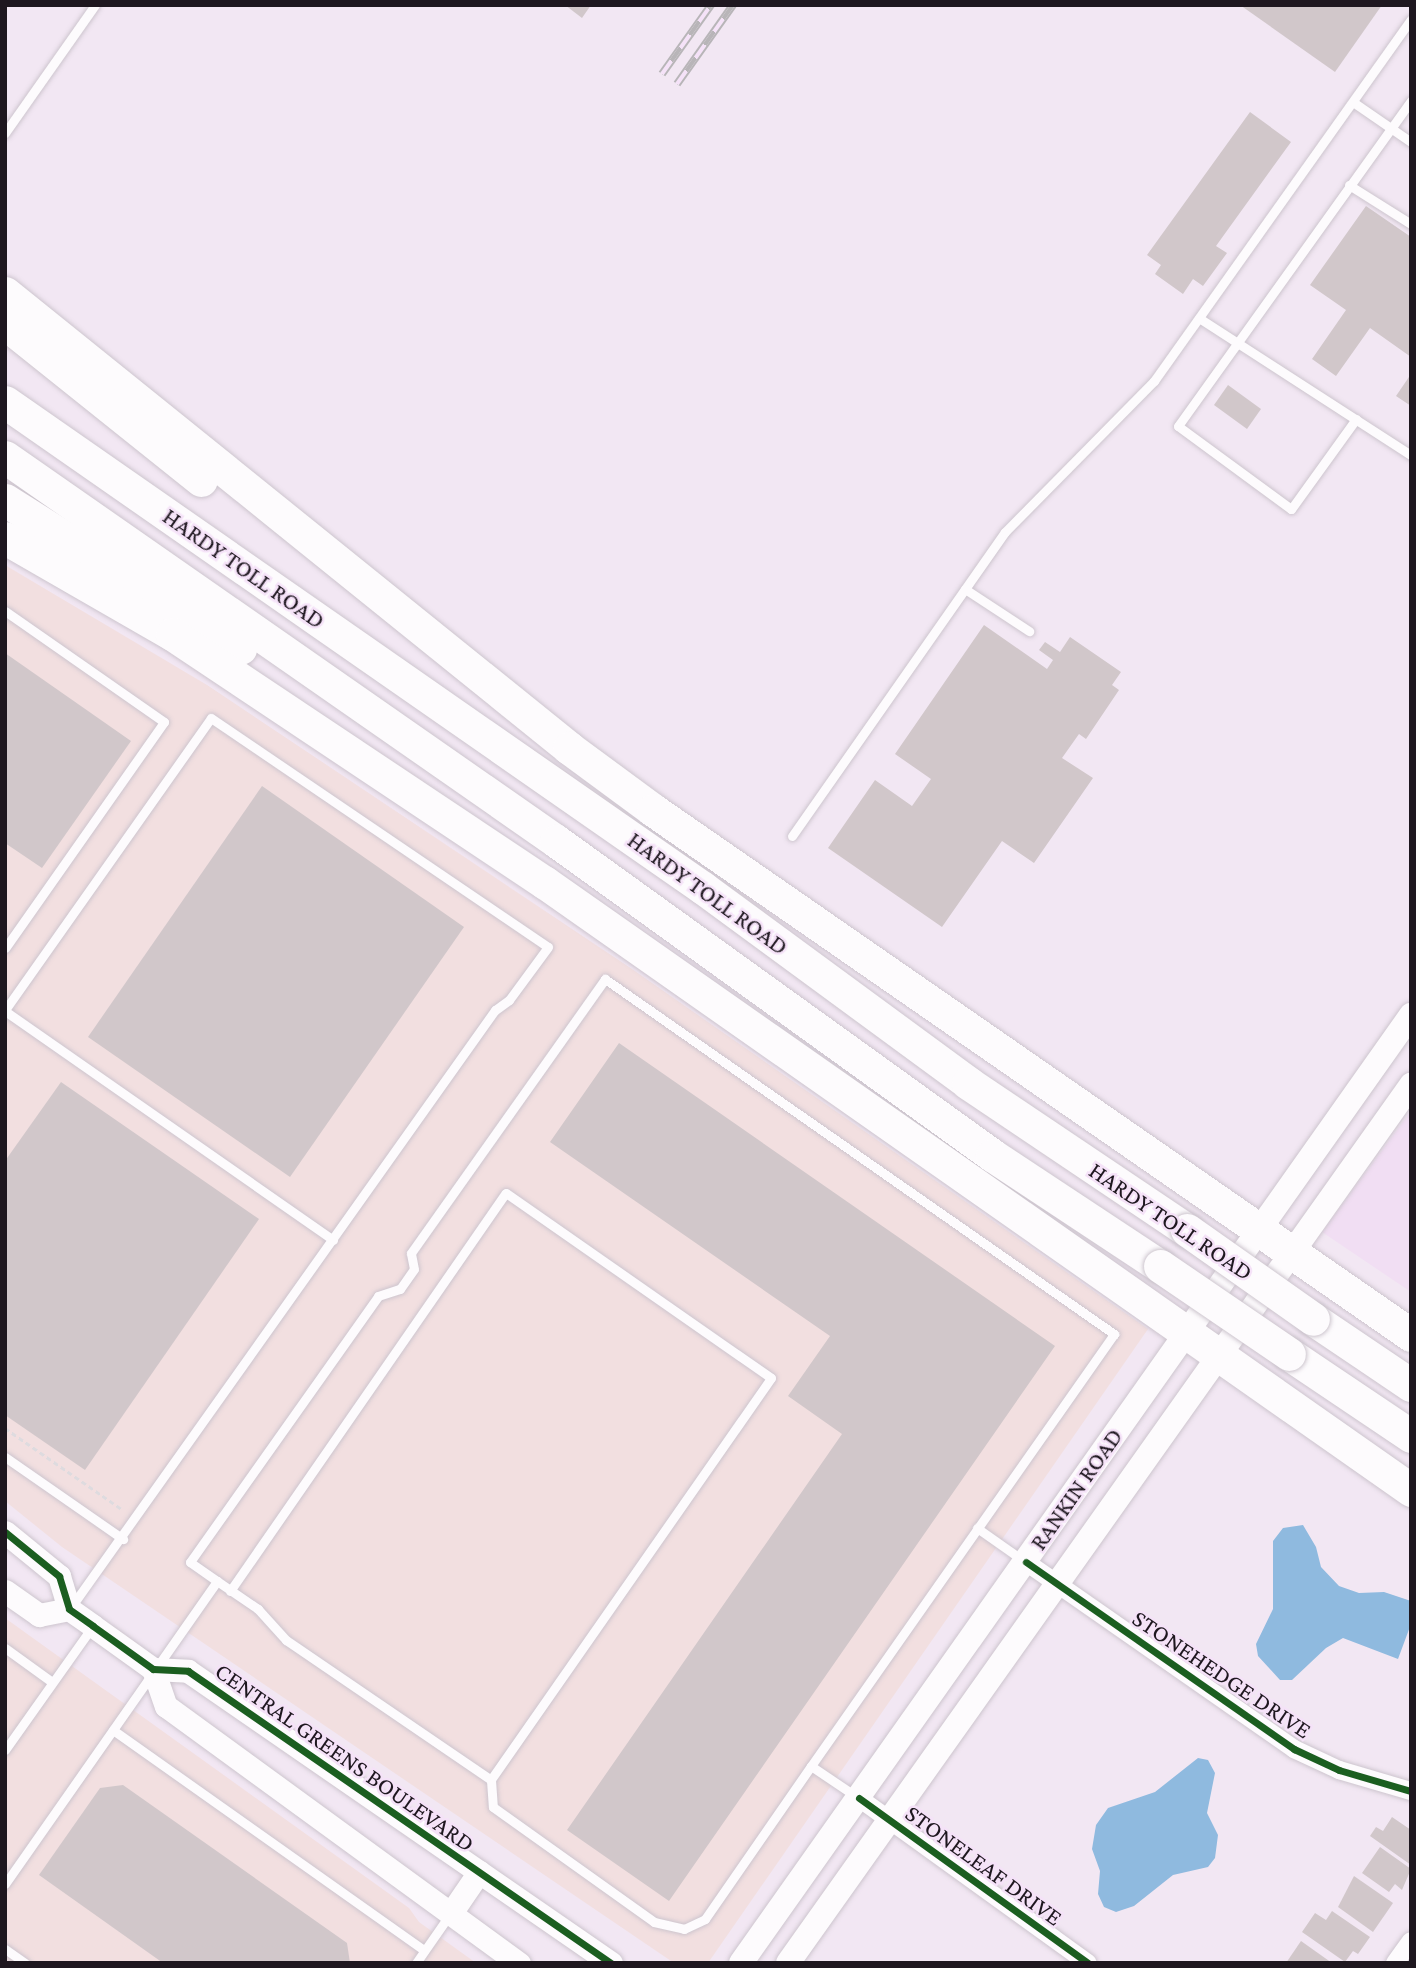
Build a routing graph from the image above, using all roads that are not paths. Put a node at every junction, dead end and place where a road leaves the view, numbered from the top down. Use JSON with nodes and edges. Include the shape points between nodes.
{"nodes":[{"id":1,"x":95,"y":5,"type":"edge"},
{"id":2,"x":1411,"y":20,"type":"edge"},
{"id":3,"x":1411,"y":101,"type":"edge"},
{"id":4,"x":1353,"y":102,"type":"junction"},
{"id":5,"x":1390,"y":127,"type":"junction"},
{"id":6,"x":5,"y":133,"type":"edge"},
{"id":7,"x":1411,"y":142,"type":"edge"},
{"id":8,"x":1349,"y":185,"type":"junction"},
{"id":9,"x":1411,"y":224,"type":"edge"},
{"id":10,"x":5,"y":293,"type":"edge"},
{"id":11,"x":1199,"y":318,"type":"junction"},
{"id":12,"x":5,"y":323,"type":"edge"},
{"id":13,"x":1239,"y":347,"type":"junction"},
{"id":14,"x":5,"y":402,"type":"edge"},
{"id":15,"x":1356,"y":419,"type":"junction"},
{"id":16,"x":1411,"y":455,"type":"edge"},
{"id":17,"x":5,"y":457,"type":"edge"},
{"id":18,"x":5,"y":500,"type":"edge"},
{"id":19,"x":5,"y":538,"type":"edge"},
{"id":20,"x":965,"y":589,"type":"junction"},
{"id":21,"x":5,"y":611,"type":"edge"},
{"id":22,"x":1029,"y":631,"type":"dead end"},
{"id":23,"x":792,"y":836,"type":"dead end"},
{"id":24,"x":556,"y":841,"type":"junction"},
{"id":25,"x":703,"y":887,"type":"junction"},
{"id":26,"x":8,"y":937,"type":"edge"},
{"id":27,"x":5,"y":948,"type":"edge"},
{"id":28,"x":5,"y":1011,"type":"edge"},
{"id":29,"x":1411,"y":1015,"type":"edge"},
{"id":30,"x":1411,"y":1085,"type":"edge"},
{"id":31,"x":1258,"y":1229,"type":"junction"},
{"id":32,"x":333,"y":1240,"type":"junction"},
{"id":33,"x":1293,"y":1253,"type":"junction"},
{"id":34,"x":1185,"y":1331,"type":"junction"},
{"id":35,"x":1411,"y":1335,"type":"edge"},
{"id":36,"x":1218,"y":1354,"type":"junction"},
{"id":37,"x":1411,"y":1385,"type":"edge"},
{"id":38,"x":1411,"y":1436,"type":"edge"},
{"id":39,"x":5,"y":1457,"type":"edge"},
{"id":40,"x":1411,"y":1490,"type":"edge"},
{"id":41,"x":977,"y":1528,"type":"junction"},
{"id":42,"x":5,"y":1532,"type":"edge"},
{"id":43,"x":123,"y":1539,"type":"junction"},
{"id":44,"x":1026,"y":1562,"type":"junction"},
{"id":45,"x":217,"y":1581,"type":"junction"},
{"id":46,"x":1057,"y":1584,"type":"junction"},
{"id":47,"x":5,"y":1591,"type":"edge"},
{"id":48,"x":230,"y":1591,"type":"junction"},
{"id":49,"x":69,"y":1609,"type":"junction"},
{"id":50,"x":93,"y":1626,"type":"junction"},
{"id":51,"x":5,"y":1648,"type":"edge"},
{"id":52,"x":153,"y":1668,"type":"junction"},
{"id":53,"x":52,"y":1682,"type":"junction"},
{"id":54,"x":113,"y":1730,"type":"junction"},
{"id":55,"x":5,"y":1750,"type":"edge"},
{"id":56,"x":811,"y":1766,"type":"junction"},
{"id":57,"x":491,"y":1780,"type":"junction"},
{"id":58,"x":1411,"y":1791,"type":"edge"},
{"id":59,"x":859,"y":1798,"type":"junction"},
{"id":60,"x":890,"y":1821,"type":"junction"},
{"id":61,"x":479,"y":1872,"type":"junction"},
{"id":62,"x":5,"y":1884,"type":"edge"},
{"id":63,"x":451,"y":1913,"type":"junction"},
{"id":64,"x":1411,"y":1941,"type":"edge"},
{"id":65,"x":5,"y":1949,"type":"edge"},
{"id":66,"x":424,"y":1950,"type":"junction"},
{"id":67,"x":418,"y":1962,"type":"edge"},
{"id":68,"x":25,"y":1963,"type":"edge"},
{"id":69,"x":519,"y":1963,"type":"edge"},
{"id":70,"x":611,"y":1963,"type":"edge"},
{"id":71,"x":741,"y":1963,"type":"edge"},
{"id":72,"x":788,"y":1963,"type":"edge"},
{"id":73,"x":1088,"y":1963,"type":"edge"},
{"id":74,"x":1395,"y":1963,"type":"edge"}],
"edges":[{"from":1,"to":6,"type":"lane"},
{"from":2,"to":4,"type":"lane"},
{"from":3,"to":5,"type":"lane"},
{"from":4,"to":5,"type":"lane"},
{"from":4,"to":11,"type":"lane"},
{"from":5,"to":7,"type":"lane"},
{"from":5,"to":8,"type":"lane"},
{"from":8,"to":9,"type":"lane"},
{"from":8,"to":13,"type":"lane"},
{"from":10,"to":31,"type":"highway","via":[[580,756]]},
{"from":11,"to":13,"type":"lane"},
{"from":11,"to":20,"type":"lane","via":[[1154,381],[1005,532]]},
{"from":12,"to":25,"type":"highway"},
{"from":13,"to":15,"type":"lane"},
{"from":13,"to":15,"type":"lane","via":[[1178,426],[1291,509]]},
{"from":14,"to":25,"type":"highway","name":"HARDY TOLL ROAD"},
{"from":15,"to":16,"type":"lane"},
{"from":17,"to":24,"type":"highway","name":"HARDY TOLL ROAD"},
{"from":18,"to":24,"type":"highway","via":[[202,622],[401,756]]},
{"from":19,"to":34,"type":"highway","via":[[172,634],[544,881]]},
{"from":20,"to":22,"type":"lane"},
{"from":20,"to":23,"type":"lane"},
{"from":21,"to":26,"type":"lane","via":[[164,722]]},
{"from":24,"to":38,"type":"highway","name":"HARDY TOLL ROAD","bridge":true,"via":[[992,1155]]},
{"from":25,"to":37,"type":"highway","name":"HARDY TOLL ROAD","bridge":true,"via":[[968,1083]]},
{"from":26,"to":27,"type":"lane"},
{"from":28,"to":32,"type":"lane"},
{"from":28,"to":32,"type":"lane","via":[[211,718],[548,947],[509,1000],[495,1010]]},
{"from":29,"to":31,"type":"main road","name":"RANKIN ROAD"},
{"from":30,"to":33,"type":"main road","name":"RANKIN ROAD"},
{"from":31,"to":33,"type":"highway"},
{"from":31,"to":34,"type":"main road","name":"RANKIN ROAD"},
{"from":32,"to":43,"type":"lane"},
{"from":33,"to":35,"type":"highway"},
{"from":33,"to":36,"type":"main road","name":"RANKIN ROAD"},
{"from":34,"to":36,"type":"highway"},
{"from":34,"to":44,"type":"main road","name":"RANKIN ROAD"},
{"from":36,"to":40,"type":"highway"},
{"from":36,"to":46,"type":"main road","name":"RANKIN ROAD"},
{"from":39,"to":43,"type":"lane"},
{"from":41,"to":44,"type":"lane"},
{"from":41,"to":45,"type":"lane","via":[[1114,1334],[605,979],[411,1253],[414,1269],[400,1289],[379,1296],[190,1562]]},
{"from":41,"to":56,"type":"lane"},
{"from":42,"to":49,"type":"street","via":[[59,1576]]},
{"from":43,"to":49,"type":"lane"},
{"from":44,"to":46,"type":"street","name":"STONEHEDGE DRIVE"},
{"from":44,"to":59,"type":"main road","name":"RANKIN ROAD"},
{"from":45,"to":48,"type":"lane"},
{"from":45,"to":52,"type":"lane"},
{"from":46,"to":58,"type":"street","name":"STONEHEDGE DRIVE","via":[[1294,1749],[1339,1770]]},
{"from":46,"to":60,"type":"main road","name":"RANKIN ROAD"},
{"from":47,"to":49,"type":"street","via":[[39,1615]]},
{"from":48,"to":57,"type":"lane","via":[[258,1609],[286,1640]]},
{"from":48,"to":57,"type":"lane","via":[[506,1193],[771,1378]]},
{"from":49,"to":50,"type":"street"},
{"from":50,"to":52,"type":"street"},
{"from":50,"to":53,"type":"lane"},
{"from":51,"to":53,"type":"lane"},
{"from":52,"to":54,"type":"lane"},
{"from":52,"to":61,"type":"street","name":"CENTRAL GREENS BOULEVARD","via":[[188,1671]]},
{"from":52,"to":63,"type":"street","via":[[166,1706]]},
{"from":53,"to":55,"type":"lane"},
{"from":54,"to":62,"type":"lane"},
{"from":54,"to":66,"type":"lane"},
{"from":56,"to":57,"type":"lane","via":[[705,1919],[684,1928],[654,1923],[493,1807]]},
{"from":56,"to":59,"type":"lane"},
{"from":59,"to":60,"type":"street","name":"STONELEAF DRIVE"},
{"from":59,"to":71,"type":"main road","name":"RANKIN ROAD"},
{"from":60,"to":72,"type":"main road","name":"RANKIN ROAD"},
{"from":60,"to":73,"type":"street","name":"STONELEAF DRIVE"},
{"from":61,"to":63,"type":"street"},
{"from":61,"to":70,"type":"street","name":"CENTRAL GREENS BOULEVARD"},
{"from":63,"to":66,"type":"lane"},
{"from":63,"to":69,"type":"street"},
{"from":64,"to":74,"type":"street"},
{"from":65,"to":68,"type":"lane"},
{"from":66,"to":67,"type":"lane"}]}
